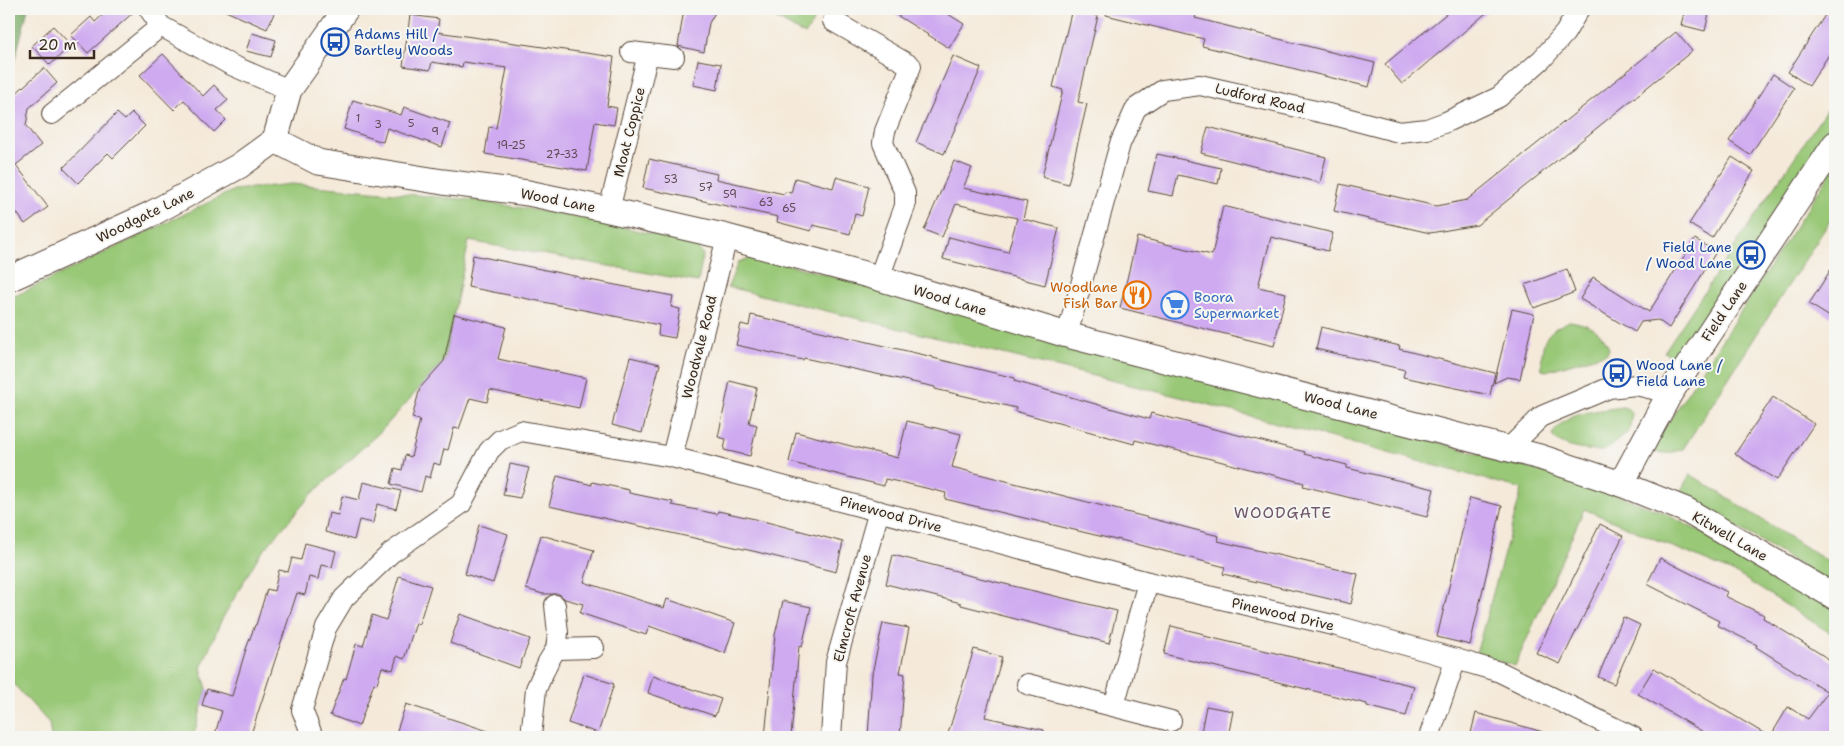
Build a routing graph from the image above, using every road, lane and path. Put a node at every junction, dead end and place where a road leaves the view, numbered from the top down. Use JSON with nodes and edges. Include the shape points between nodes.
{"nodes":[{"id":1,"x":149,"y":9,"type":"edge"},
{"id":2,"x":346,"y":9,"type":"edge"},
{"id":3,"x":1579,"y":9,"type":"edge"},
{"id":4,"x":833,"y":21,"type":"dead end"},
{"id":5,"x":161,"y":26,"type":"junction"},
{"id":6,"x":674,"y":57,"type":"dead end"},
{"id":7,"x":289,"y":90,"type":"junction"},
{"id":8,"x":52,"y":114,"type":"dead end"},
{"id":9,"x":274,"y":140,"type":"junction"},
{"id":10,"x":1835,"y":144,"type":"edge"},
{"id":11,"x":609,"y":210,"type":"junction"},
{"id":12,"x":727,"y":237,"type":"junction"},
{"id":13,"x":879,"y":278,"type":"junction"},
{"id":14,"x":9,"y":279,"type":"edge"},
{"id":15,"x":1067,"y":335,"type":"junction"},
{"id":16,"x":1670,"y":393,"type":"junction"},
{"id":17,"x":1508,"y":449,"type":"junction"},
{"id":18,"x":672,"y":457,"type":"junction"},
{"id":19,"x":1621,"y":484,"type":"junction"},
{"id":20,"x":879,"y":511,"type":"junction"},
{"id":21,"x":1148,"y":582,"type":"junction"},
{"id":22,"x":1835,"y":597,"type":"edge"},
{"id":23,"x":555,"y":606,"type":"dead end"},
{"id":24,"x":594,"y":648,"type":"dead end"},
{"id":25,"x":556,"y":649,"type":"junction"},
{"id":26,"x":1456,"y":659,"type":"junction"},
{"id":27,"x":1027,"y":684,"type":"dead end"},
{"id":28,"x":1114,"y":706,"type":"junction"},
{"id":29,"x":1171,"y":721,"type":"dead end"},
{"id":30,"x":313,"y":737,"type":"edge"},
{"id":31,"x":531,"y":737,"type":"edge"},
{"id":32,"x":831,"y":737,"type":"edge"},
{"id":33,"x":1429,"y":737,"type":"edge"},
{"id":34,"x":1634,"y":737,"type":"edge"}],
"edges":[{"from":1,"to":5,"type":"street"},
{"from":2,"to":7,"type":"street"},
{"from":3,"to":15,"type":"street","name":"Ludford Road","via":[[1565,33],[1542,59],[1499,97],[1427,129],[1399,132],[1200,85],[1163,90],[1136,108],[1120,144]]},
{"from":4,"to":13,"type":"street","via":[[911,66],[883,143],[905,193],[905,206]]},
{"from":5,"to":7,"type":"street","via":[[229,64]]},
{"from":5,"to":8,"type":"street"},
{"from":6,"to":11,"type":"street","name":"Moat Coppice","via":[[640,53]]},
{"from":7,"to":9,"type":"street"},
{"from":9,"to":11,"type":"street","name":"Wood Lane","via":[[318,162],[528,193]]},
{"from":9,"to":14,"type":"street","name":"Woodgate Lane","via":[[240,166],[151,214]]},
{"from":10,"to":16,"type":"street","name":"Field Lane"},
{"from":11,"to":12,"type":"street","name":"Wood Lane"},
{"from":12,"to":13,"type":"street","name":"Wood Lane"},
{"from":12,"to":18,"type":"street","name":"Woodvale Road"},
{"from":13,"to":15,"type":"street","name":"Wood Lane"},
{"from":15,"to":17,"type":"street","name":"Wood Lane"},
{"from":16,"to":17,"type":"street","via":[[1636,385],[1609,388],[1542,416]]},
{"from":16,"to":19,"type":"street","name":"Field Lane"},
{"from":17,"to":19,"type":"street","name":"Wood Lane"},
{"from":18,"to":20,"type":"street","name":"Pinewood Drive"},
{"from":18,"to":30,"type":"street","name":"Pinewood Drive","via":[[521,431],[500,440],[489,451],[461,504],[391,553],[344,598],[326,628],[302,710]]},
{"from":19,"to":22,"type":"street","name":"Kitwell Lane","via":[[1686,510]]},
{"from":20,"to":21,"type":"street","name":"Pinewood Drive"},
{"from":20,"to":32,"type":"street","name":"Elmcroft Avenue","via":[[836,662]]},
{"from":21,"to":26,"type":"street","name":"Pinewood Drive","via":[[1337,626]]},
{"from":21,"to":28,"type":"street"},
{"from":23,"to":25,"type":"street"},
{"from":24,"to":25,"type":"street"},
{"from":25,"to":31,"type":"street","via":[[536,689]]},
{"from":26,"to":33,"type":"street"},
{"from":26,"to":34,"type":"street","name":"Pinewood Drive","via":[[1500,672]]},
{"from":27,"to":28,"type":"street"},
{"from":28,"to":29,"type":"street"}]}
